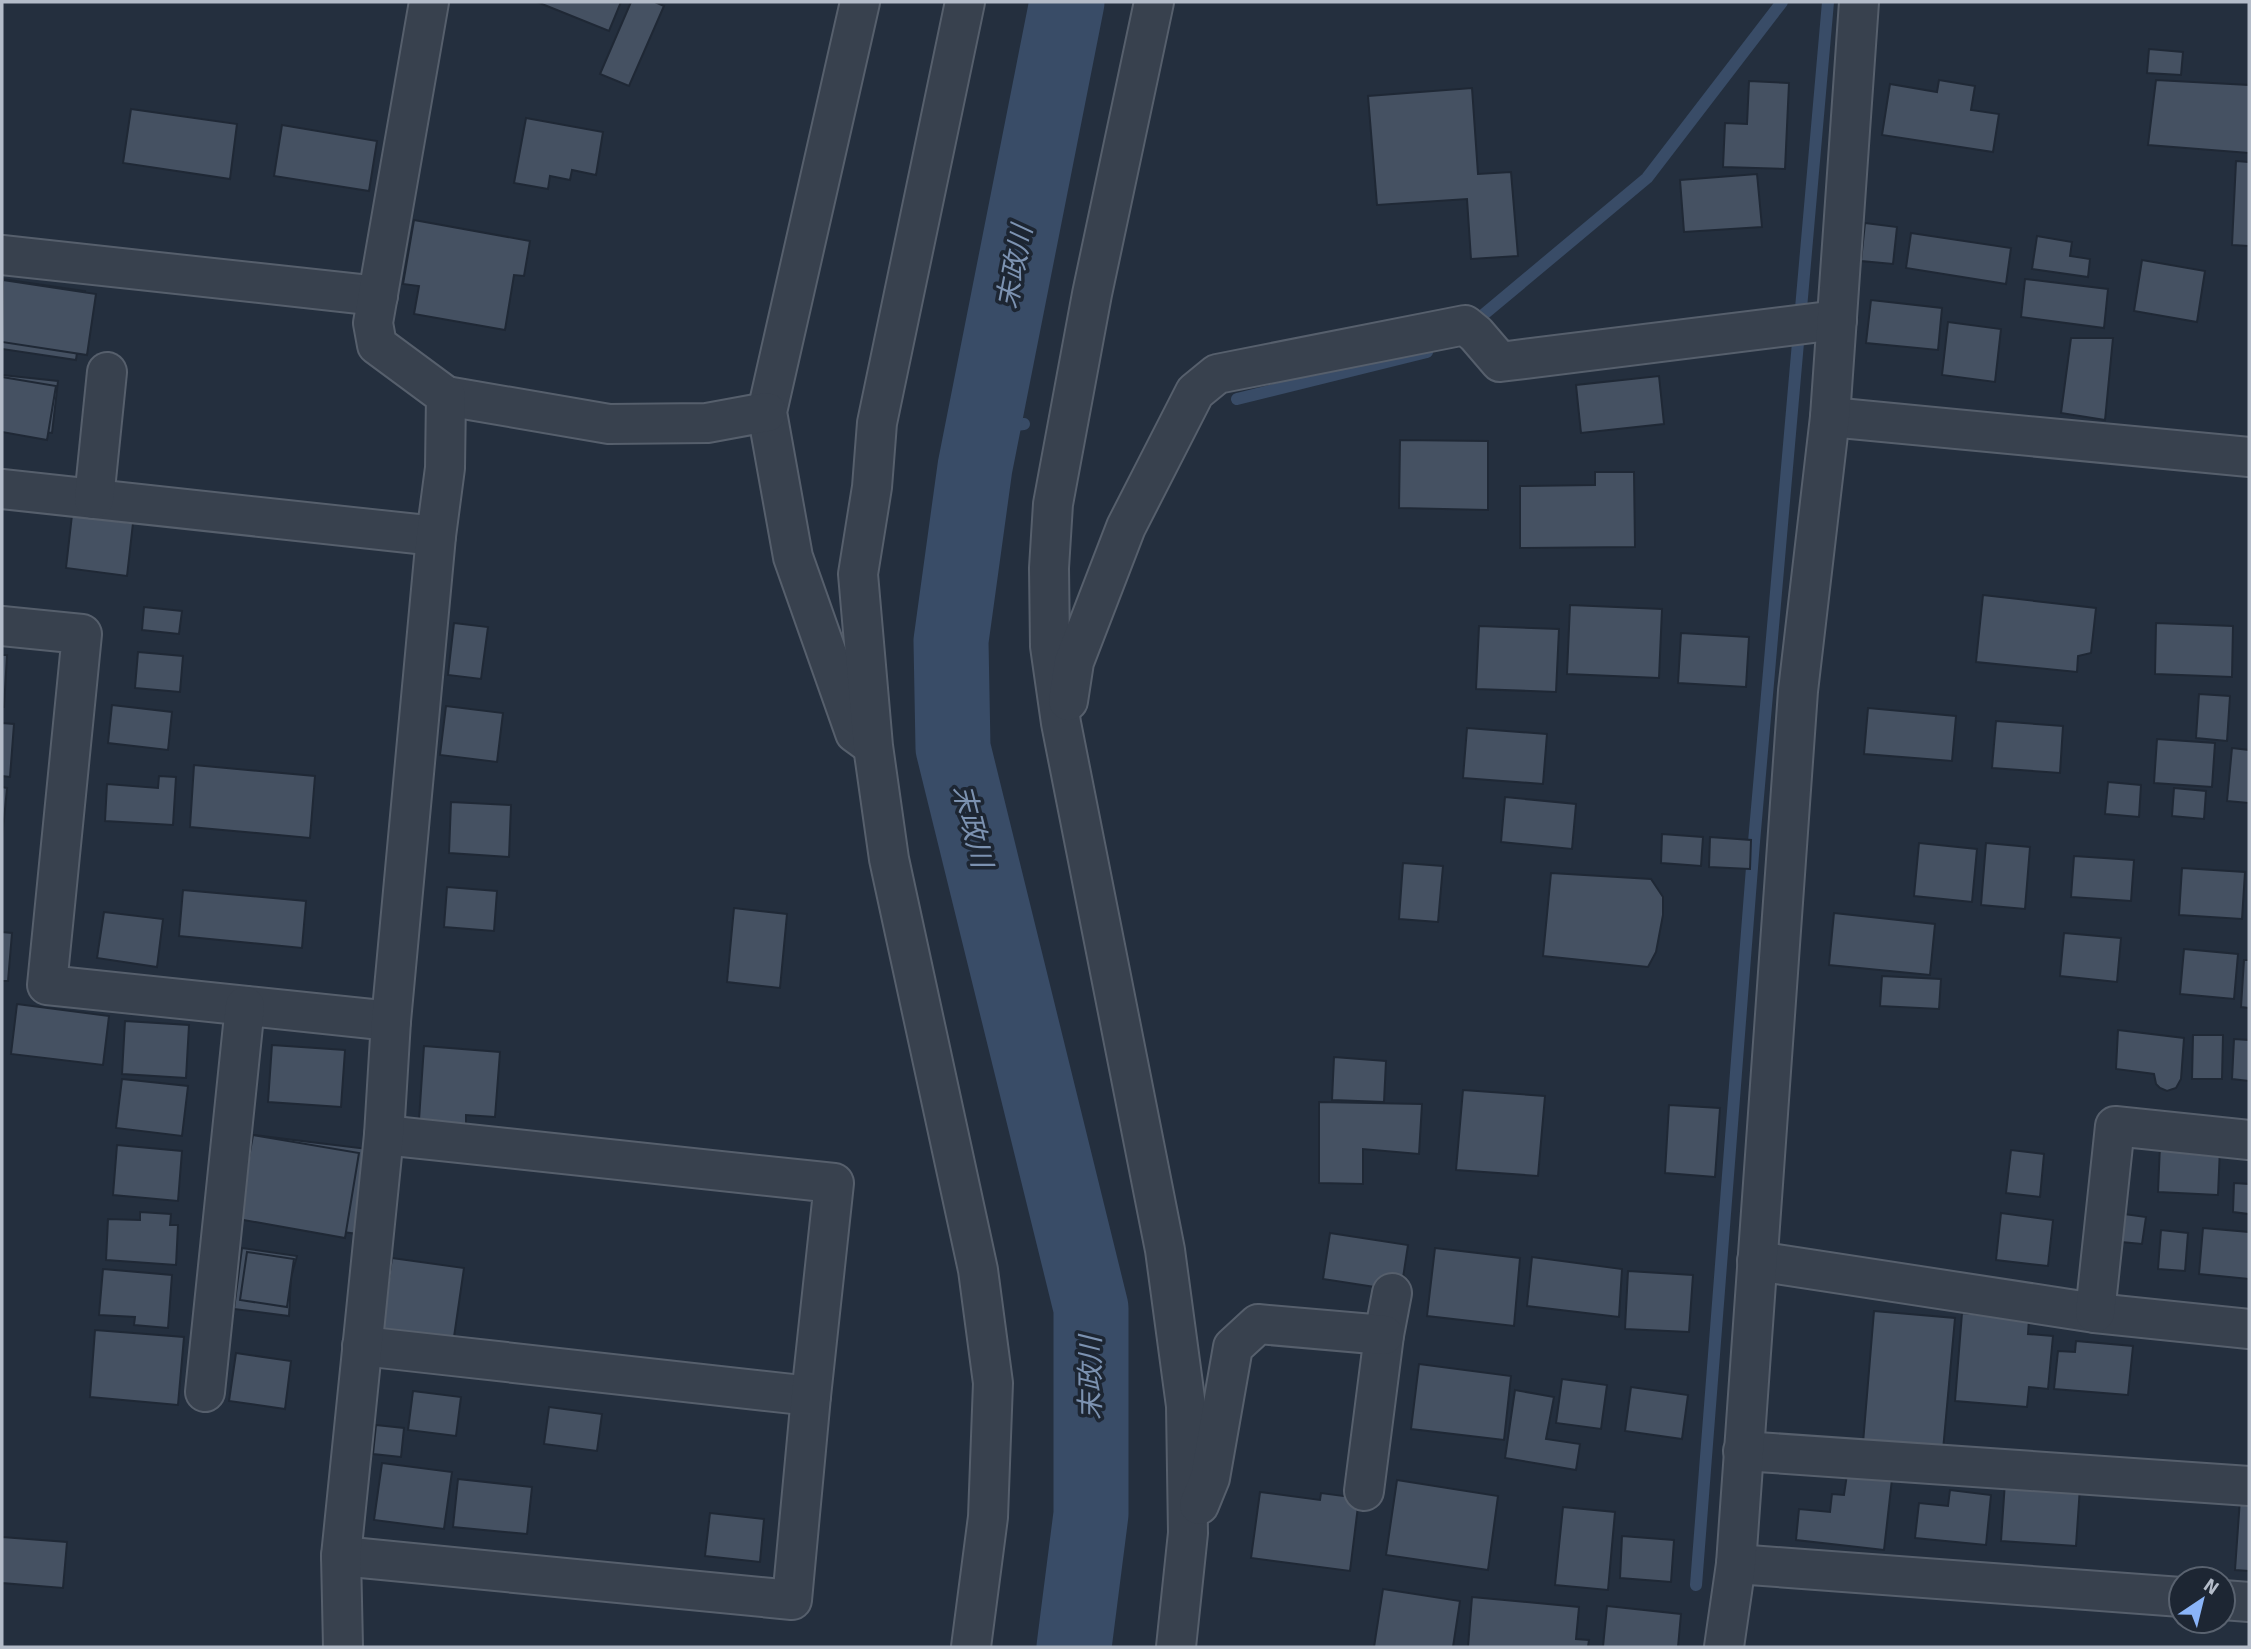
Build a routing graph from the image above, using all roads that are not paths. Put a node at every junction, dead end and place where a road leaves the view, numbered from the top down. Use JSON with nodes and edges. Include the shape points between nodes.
{"nodes":[{"id":1,"x":429,"y":2,"type":"edge"},
{"id":2,"x":860,"y":2,"type":"edge"},
{"id":3,"x":965,"y":2,"type":"edge"},
{"id":4,"x":1154,"y":2,"type":"edge"},
{"id":5,"x":1859,"y":2,"type":"edge"},
{"id":6,"x":2,"y":255,"type":"edge"},
{"id":7,"x":378,"y":296,"type":"junction"},
{"id":8,"x":1812,"y":323,"type":"junction"},
{"id":9,"x":107,"y":372,"type":"dead end"},
{"id":10,"x":446,"y":396,"type":"junction"},
{"id":11,"x":767,"y":412,"type":"junction"},
{"id":12,"x":1830,"y":416,"type":"junction"},
{"id":13,"x":2249,"y":457,"type":"edge"},
{"id":14,"x":2,"y":489,"type":"edge"},
{"id":15,"x":94,"y":499,"type":"junction"},
{"id":16,"x":436,"y":536,"type":"junction"},
{"id":17,"x":2,"y":626,"type":"edge"},
{"id":18,"x":1061,"y":723,"type":"junction"},
{"id":19,"x":873,"y":746,"type":"junction"},
{"id":20,"x":245,"y":1006,"type":"junction"},
{"id":21,"x":391,"y":1021,"type":"junction"},
{"id":22,"x":384,"y":1135,"type":"junction"},
{"id":23,"x":2249,"y":1140,"type":"edge"},
{"id":24,"x":1757,"y":1261,"type":"junction"},
{"id":25,"x":1392,"y":1293,"type":"dead end"},
{"id":26,"x":2095,"y":1312,"type":"junction"},
{"id":27,"x":2249,"y":1329,"type":"edge"},
{"id":28,"x":1384,"y":1335,"type":"junction"},
{"id":29,"x":362,"y":1346,"type":"junction"},
{"id":30,"x":205,"y":1392,"type":"dead end"},
{"id":31,"x":811,"y":1396,"type":"junction"},
{"id":32,"x":1743,"y":1451,"type":"junction"},
{"id":33,"x":2249,"y":1486,"type":"edge"},
{"id":34,"x":1364,"y":1490,"type":"dead end"},
{"id":35,"x":1188,"y":1534,"type":"junction"},
{"id":36,"x":341,"y":1556,"type":"junction"},
{"id":37,"x":1736,"y":1564,"type":"junction"},
{"id":38,"x":2167,"y":1596,"type":"edge"},
{"id":39,"x":343,"y":1647,"type":"edge"},
{"id":40,"x":971,"y":1647,"type":"edge"},
{"id":41,"x":1176,"y":1647,"type":"edge"},
{"id":42,"x":1724,"y":1647,"type":"edge"}],
"edges":[{"from":1,"to":7,"type":"street"},
{"from":2,"to":11,"type":"street"},
{"from":3,"to":19,"type":"street","via":[[877,423],[858,573]]},
{"from":4,"to":18,"type":"street","via":[[1053,504],[1050,646]]},
{"from":5,"to":8,"type":"street"},
{"from":6,"to":7,"type":"street"},
{"from":7,"to":10,"type":"street","via":[[373,323],[377,345]]},
{"from":8,"to":12,"type":"street"},
{"from":8,"to":18,"type":"street","via":[[1500,362],[1470,329],[1217,374],[1195,392],[1126,527],[1074,662]]},
{"from":9,"to":15,"type":"street"},
{"from":10,"to":11,"type":"street","via":[[609,424],[707,423]]},
{"from":10,"to":16,"type":"street","via":[[445,468]]},
{"from":11,"to":19,"type":"street","via":[[793,557],[855,733]]},
{"from":12,"to":13,"type":"street"},
{"from":12,"to":24,"type":"street","via":[[1798,691]]},
{"from":14,"to":15,"type":"street"},
{"from":15,"to":16,"type":"street"},
{"from":16,"to":21,"type":"street"},
{"from":17,"to":20,"type":"street","via":[[82,634],[47,985]]},
{"from":18,"to":35,"type":"street","via":[[1165,1250],[1186,1406]]},
{"from":19,"to":40,"type":"street","via":[[889,859],[978,1270],[993,1382],[988,1517]]},
{"from":20,"to":21,"type":"street"},
{"from":20,"to":30,"type":"street"},
{"from":21,"to":22,"type":"street"},
{"from":22,"to":29,"type":"street"},
{"from":22,"to":31,"type":"street","via":[[834,1183]]},
{"from":23,"to":26,"type":"street","via":[[2115,1126]]},
{"from":24,"to":26,"type":"street"},
{"from":24,"to":32,"type":"street"},
{"from":25,"to":28,"type":"street"},
{"from":26,"to":27,"type":"street"},
{"from":28,"to":34,"type":"street"},
{"from":28,"to":35,"type":"street","via":[[1258,1324],[1233,1348],[1210,1478]]},
{"from":29,"to":31,"type":"street"},
{"from":29,"to":36,"type":"street"},
{"from":31,"to":36,"type":"street","via":[[793,1600]]},
{"from":32,"to":33,"type":"street"},
{"from":32,"to":37,"type":"street"},
{"from":35,"to":41,"type":"street"},
{"from":36,"to":39,"type":"street"},
{"from":37,"to":38,"type":"street"},
{"from":37,"to":42,"type":"street"}]}
